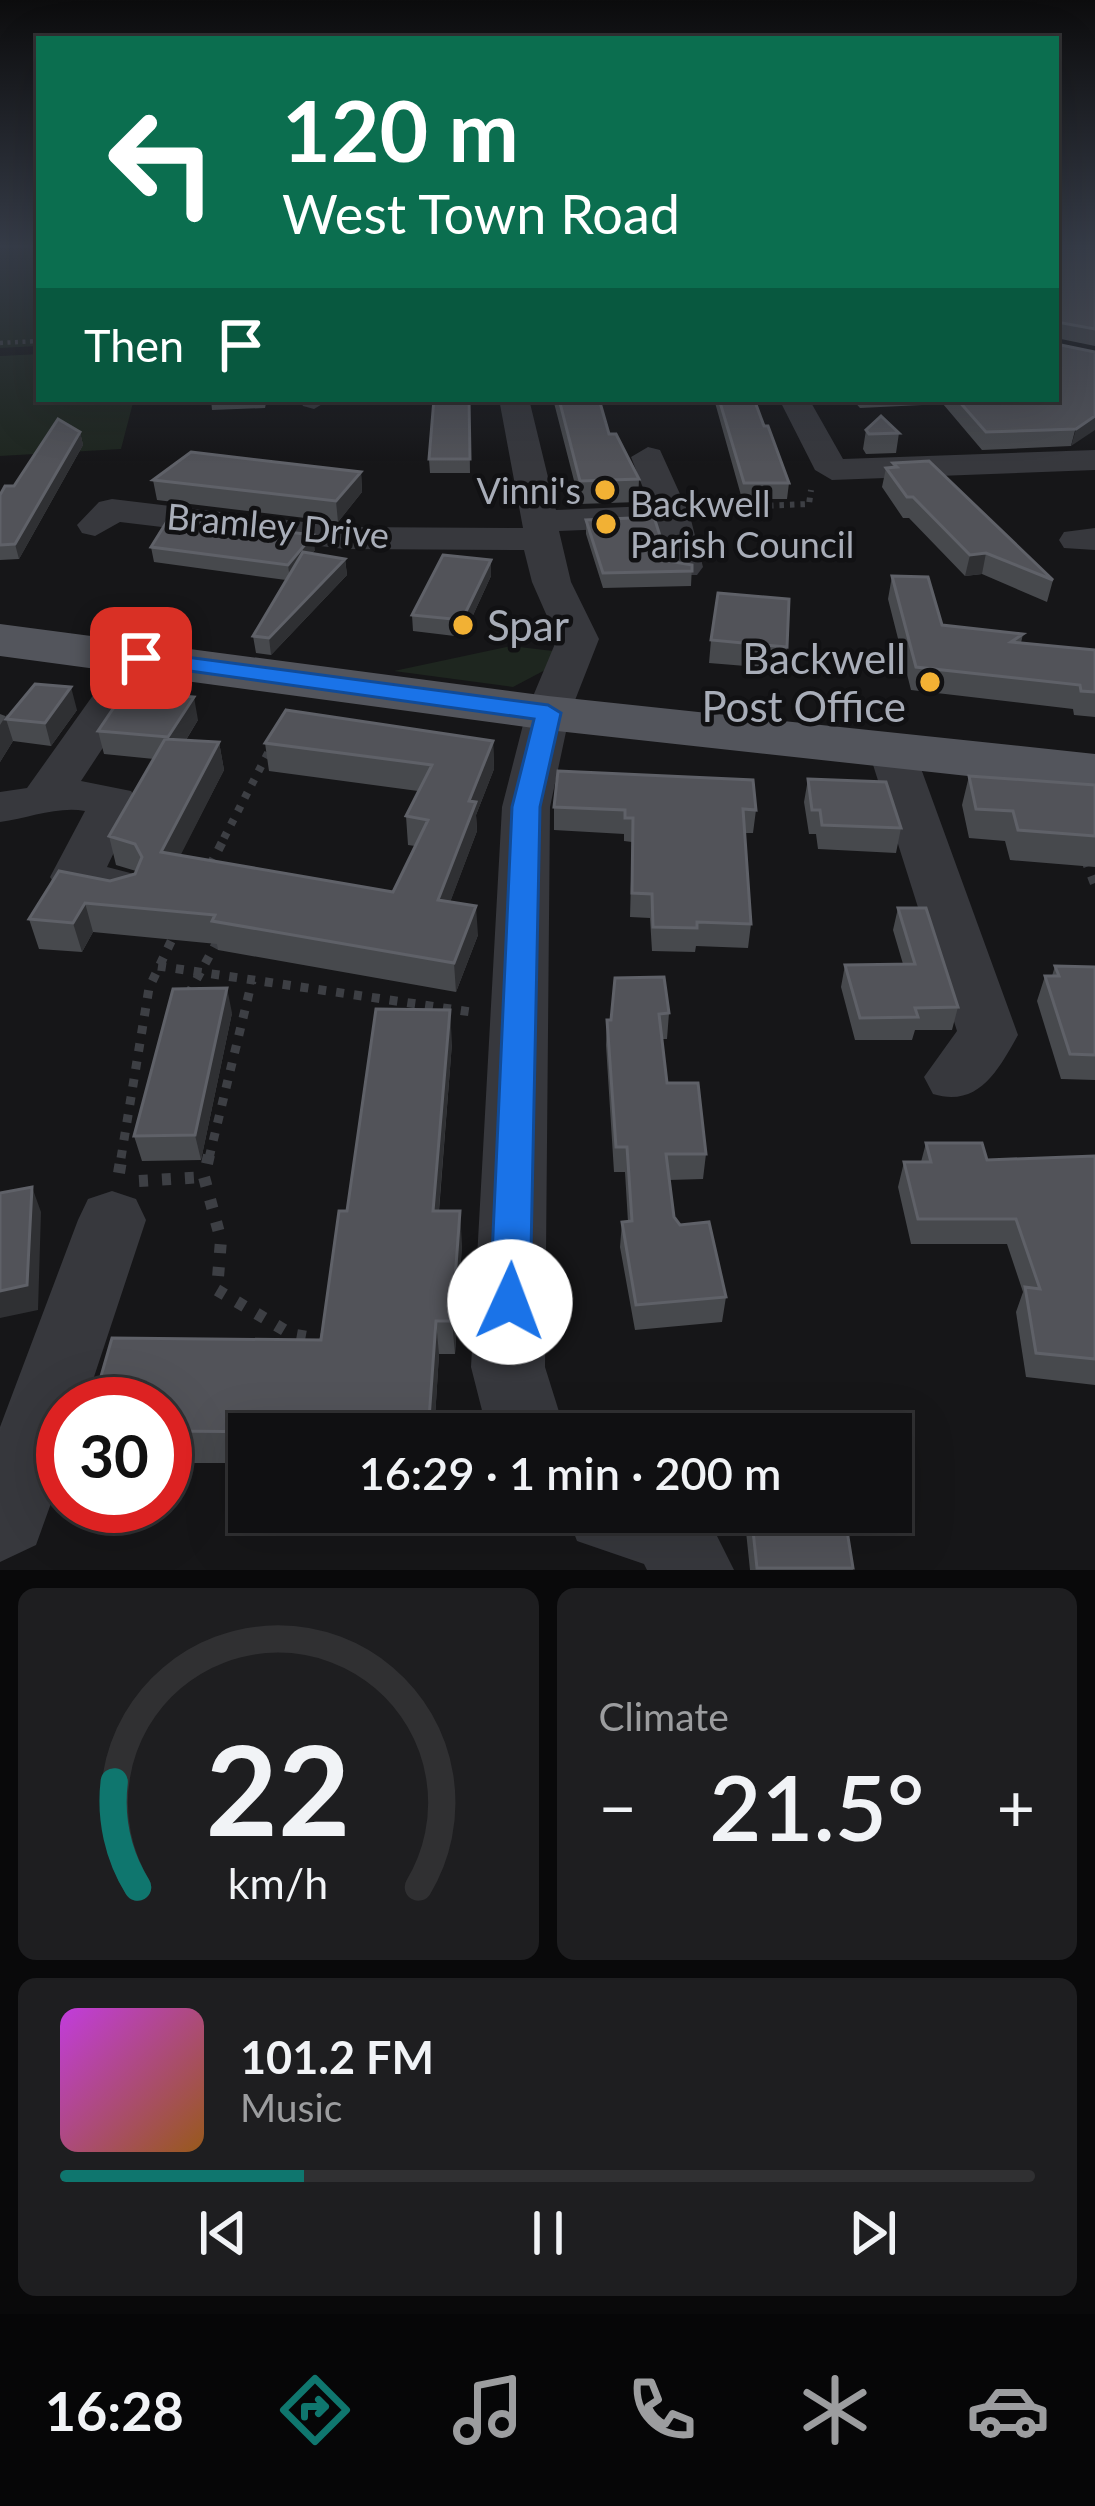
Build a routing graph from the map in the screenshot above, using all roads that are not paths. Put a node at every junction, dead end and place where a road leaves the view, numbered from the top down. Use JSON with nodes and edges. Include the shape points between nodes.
{"nodes":[{"id":1,"x":515,"y":402,"type":"edge"},
{"id":2,"x":796,"y":402,"type":"edge"},
{"id":3,"x":648,"y":457,"type":"dead end"},
{"id":4,"x":1092,"y":464,"type":"edge"},
{"id":5,"x":670,"y":513,"type":"junction"},
{"id":6,"x":95,"y":526,"type":"dead end"},
{"id":7,"x":540,"y":530,"type":"junction"},
{"id":8,"x":684,"y":567,"type":"edge"},
{"id":9,"x":0,"y":640,"type":"edge"},
{"id":10,"x":141,"y":658,"type":"junction"},
{"id":11,"x":548,"y":713,"type":"junction"},
{"id":12,"x":892,"y":752,"type":"junction"},
{"id":13,"x":1095,"y":772,"type":"edge"},
{"id":14,"x":52,"y":790,"type":"junction"},
{"id":15,"x":0,"y":807,"type":"edge"},
{"id":16,"x":118,"y":888,"type":"edge"},
{"id":17,"x":955,"y":1077,"type":"dead end"},
{"id":18,"x":112,"y":1220,"type":"dead end"},
{"id":19,"x":517,"y":1401,"type":"edge"},
{"id":20,"x":0,"y":1521,"type":"edge"},
{"id":21,"x":672,"y":1533,"type":"edge"},
{"id":22,"x":692,"y":1570,"type":"edge"}],
"edges":[{"from":1,"to":7,"type":"street"},
{"from":2,"to":4,"type":"street","via":[[832,470]]},
{"from":3,"to":5,"type":"street"},
{"from":5,"to":7,"type":"street"},
{"from":5,"to":8,"type":"street"},
{"from":6,"to":7,"type":"street","name":"Bramley Drive","via":[[112,510],[346,538]]},
{"from":7,"to":11,"type":"street","via":[[556,598],[578,639]]},
{"from":9,"to":10,"type":"main road"},
{"from":10,"to":11,"type":"main road"},
{"from":10,"to":14,"type":"street"},
{"from":11,"to":12,"type":"main road"},
{"from":11,"to":19,"type":"street","via":[[526,807]]},
{"from":12,"to":13,"type":"main road"},
{"from":12,"to":17,"type":"street","via":[[988,1035]]},
{"from":14,"to":15,"type":"street","via":[[43,801]]},
{"from":14,"to":16,"type":"street","via":[[114,802],[76,877]]},
{"from":18,"to":20,"type":"street"},
{"from":21,"to":22,"type":"street"}]}
